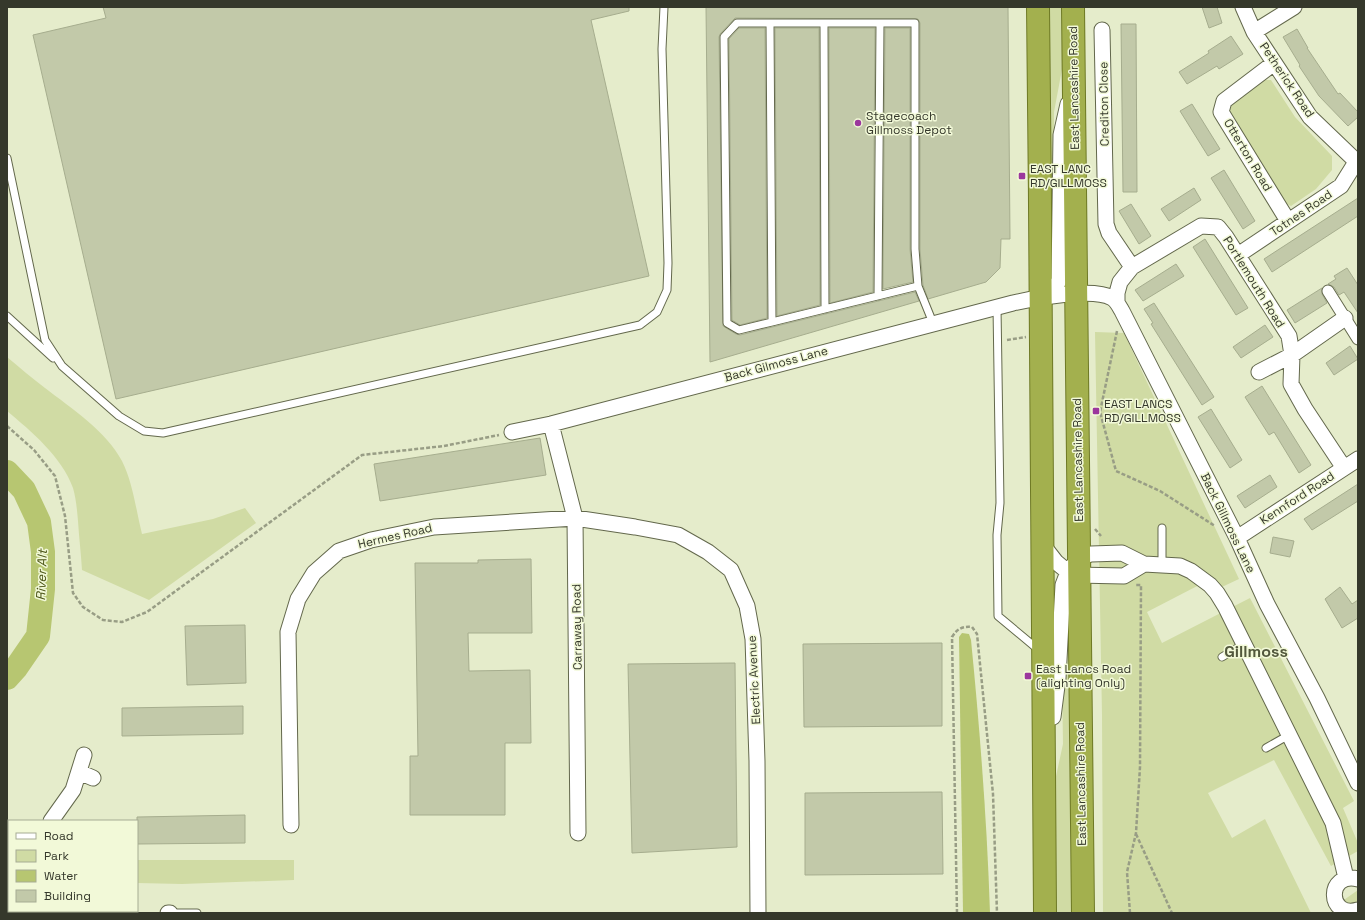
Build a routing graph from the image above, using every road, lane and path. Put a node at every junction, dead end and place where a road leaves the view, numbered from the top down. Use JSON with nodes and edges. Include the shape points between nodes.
{"nodes":[{"id":1,"x":664,"y":7,"type":"edge"},
{"id":2,"x":1038,"y":7,"type":"edge"},
{"id":3,"x":1073,"y":7,"type":"edge"},
{"id":4,"x":1243,"y":7,"type":"edge"},
{"id":5,"x":1294,"y":7,"type":"edge"},
{"id":6,"x":770,"y":23,"type":"junction"},
{"id":7,"x":824,"y":23,"type":"junction"},
{"id":8,"x":880,"y":23,"type":"junction"},
{"id":9,"x":1102,"y":30,"type":"dead end"},
{"id":10,"x":1254,"y":32,"type":"junction"},
{"id":11,"x":1274,"y":63,"type":"junction"},
{"id":12,"x":1074,"y":77,"type":"junction"},
{"id":13,"x":7,"y":158,"type":"edge"},
{"id":14,"x":1357,"y":163,"type":"edge"},
{"id":15,"x":1288,"y":221,"type":"junction"},
{"id":16,"x":1238,"y":256,"type":"junction"},
{"id":17,"x":1132,"y":267,"type":"junction"},
{"id":18,"x":918,"y":286,"type":"junction"},
{"id":19,"x":1328,"y":290,"type":"dead end"},
{"id":20,"x":1076,"y":294,"type":"junction"},
{"id":21,"x":878,"y":296,"type":"junction"},
{"id":22,"x":1041,"y":298,"type":"junction"},
{"id":23,"x":1119,"y":306,"type":"junction"},
{"id":24,"x":997,"y":307,"type":"junction"},
{"id":25,"x":825,"y":309,"type":"junction"},
{"id":26,"x":7,"y":316,"type":"edge"},
{"id":27,"x":1345,"y":318,"type":"junction"},
{"id":28,"x":772,"y":322,"type":"junction"},
{"id":29,"x":933,"y":323,"type":"junction"},
{"id":30,"x":1358,"y":339,"type":"edge"},
{"id":31,"x":1292,"y":355,"type":"junction"},
{"id":32,"x":62,"y":366,"type":"junction"},
{"id":33,"x":1259,"y":372,"type":"dead end"},
{"id":34,"x":551,"y":424,"type":"junction"},
{"id":35,"x":7,"y":426,"type":"edge"},
{"id":36,"x":512,"y":432,"type":"joint"},
{"id":37,"x":1358,"y":458,"type":"edge"},
{"id":38,"x":1344,"y":468,"type":"junction"},
{"id":39,"x":575,"y":518,"type":"junction"},
{"id":40,"x":1162,"y":528,"type":"dead end"},
{"id":41,"x":1237,"y":538,"type":"junction"},
{"id":42,"x":1042,"y":544,"type":"junction"},
{"id":43,"x":1144,"y":564,"type":"junction"},
{"id":44,"x":1162,"y":564,"type":"junction"},
{"id":45,"x":1076,"y":569,"type":"junction"},
{"id":46,"x":1135,"y":585,"type":"dead end"},
{"id":47,"x":1244,"y":644,"type":"junction"},
{"id":48,"x":1045,"y":655,"type":"junction"},
{"id":49,"x":1222,"y":657,"type":"dead end"},
{"id":50,"x":1289,"y":735,"type":"junction"},
{"id":51,"x":1266,"y":748,"type":"dead end"},
{"id":52,"x":84,"y":755,"type":"dead end"},
{"id":53,"x":79,"y":772,"type":"junction"},
{"id":54,"x":93,"y":778,"type":"dead end"},
{"id":55,"x":1045,"y":782,"type":"junction"},
{"id":56,"x":1358,"y":783,"type":"edge"},
{"id":57,"x":52,"y":820,"type":"edge"},
{"id":58,"x":291,"y":825,"type":"dead end"},
{"id":59,"x":578,"y":833,"type":"dead end"},
{"id":60,"x":1136,"y":833,"type":"junction"},
{"id":61,"x":1352,"y":878,"type":"edge"},
{"id":62,"x":1358,"y":910,"type":"edge"},
{"id":63,"x":169,"y":913,"type":"edge"},
{"id":64,"x":197,"y":913,"type":"edge"},
{"id":65,"x":758,"y":913,"type":"edge"},
{"id":66,"x":957,"y":913,"type":"edge"},
{"id":67,"x":996,"y":913,"type":"edge"},
{"id":68,"x":1045,"y":913,"type":"edge"},
{"id":69,"x":1083,"y":913,"type":"edge"},
{"id":70,"x":1130,"y":913,"type":"edge"},
{"id":71,"x":1172,"y":913,"type":"edge"}],
"edges":[{"from":1,"to":32,"type":"lane","via":[[662,49],[667,290],[657,312],[640,324],[163,433],[144,431],[119,416]]},
{"from":2,"to":22,"type":"highway"},
{"from":3,"to":12,"type":"highway","name":"East Lancashire Road"},
{"from":4,"to":10,"type":"street","name":"Petherick Road"},
{"from":5,"to":10,"type":"street"},
{"from":6,"to":7,"type":"lane"},
{"from":6,"to":28,"type":"lane"},
{"from":6,"to":28,"type":"lane","via":[[738,23],[724,37],[727,323],[739,330]]},
{"from":7,"to":8,"type":"lane"},
{"from":7,"to":25,"type":"lane"},
{"from":8,"to":18,"type":"lane","via":[[915,23],[915,249]]},
{"from":8,"to":21,"type":"lane"},
{"from":9,"to":17,"type":"street","name":"Crediton Close","via":[[1106,224],[1109,233]]},
{"from":10,"to":11,"type":"street","name":"Petherick Road"},
{"from":11,"to":14,"type":"street","name":"Petherick Road","via":[[1310,117]]},
{"from":11,"to":15,"type":"street","name":"Otterton Road","via":[[1224,101],[1221,112]]},
{"from":12,"to":20,"type":"highway","name":"East Lancashire Road"},
{"from":12,"to":22,"type":"street","via":[[1061,135],[1059,280],[1054,290]]},
{"from":13,"to":32,"type":"lane","via":[[44,340]]},
{"from":14,"to":15,"type":"street","name":"Totnes Road","via":[[1341,186]]},
{"from":15,"to":16,"type":"street","name":"Totnes Road"},
{"from":16,"to":17,"type":"street","name":"Portlemouth Road","via":[[1218,227],[1201,226]]},
{"from":16,"to":31,"type":"street","name":"Portlemouth Road","via":[[1289,336]]},
{"from":17,"to":23,"type":"street","name":"Portlemouth Road","via":[[1120,282],[1117,293]]},
{"from":18,"to":21,"type":"lane"},
{"from":18,"to":29,"type":"lane"},
{"from":19,"to":27,"type":"street"},
{"from":20,"to":22,"type":"street","name":"Back Gilmoss Lane"},
{"from":20,"to":23,"type":"street","via":[[1108,296]]},
{"from":20,"to":45,"type":"highway","name":"East Lancashire Road"},
{"from":21,"to":25,"type":"lane"},
{"from":22,"to":24,"type":"street","name":"Back Gilmoss Lane"},
{"from":22,"to":42,"type":"highway"},
{"from":23,"to":41,"type":"street","name":"Back Gillmoss Lane"},
{"from":23,"to":41,"type":"path","via":[[1100,412],[1116,471],[1160,491]]},
{"from":24,"to":29,"type":"street","name":"Back Gilmoss Lane"},
{"from":24,"to":48,"type":"lane","via":[[1000,503],[997,535],[998,616]]},
{"from":25,"to":28,"type":"lane"},
{"from":26,"to":32,"type":"lane"},
{"from":27,"to":30,"type":"street"},
{"from":27,"to":31,"type":"street"},
{"from":29,"to":34,"type":"street","name":"Back Gilmoss Lane"},
{"from":31,"to":33,"type":"street"},
{"from":31,"to":38,"type":"street","name":"Portlemouth Road","via":[[1290,384]]},
{"from":34,"to":36,"type":"street","name":"Back Gilmoss Lane"},
{"from":34,"to":39,"type":"street","name":"Carraway Road"},
{"from":35,"to":36,"type":"path","via":[[34,450],[55,476],[65,516],[74,593],[83,607],[104,620],[122,622],[147,612],[362,455],[444,446]]},
{"from":37,"to":38,"type":"street","name":"Kennford Road"},
{"from":38,"to":41,"type":"street","name":"Kennford Road"},
{"from":39,"to":58,"type":"street","name":"Hermes Road","via":[[434,527],[371,540],[339,551],[314,573],[298,599],[288,632]]},
{"from":39,"to":59,"type":"street","name":"Carraway Road"},
{"from":39,"to":65,"type":"street","name":"Electric Avenue","via":[[678,535],[708,552],[732,570],[747,606],[753,639]]},
{"from":40,"to":44,"type":"lane"},
{"from":41,"to":56,"type":"street","name":"Back Gillmoss Lane","via":[[1267,604]]},
{"from":42,"to":45,"type":"street","via":[[1050,556]]},
{"from":42,"to":48,"type":"highway"},
{"from":43,"to":44,"type":"street"},
{"from":43,"to":45,"type":"street","via":[[1124,576]]},
{"from":43,"to":45,"type":"street","via":[[1122,553],[1092,554]]},
{"from":44,"to":47,"type":"street","via":[[1180,566],[1210,585],[1225,606]]},
{"from":45,"to":55,"type":"street","via":[[1064,581],[1061,600],[1062,627],[1058,678]]},
{"from":45,"to":69,"type":"highway","name":"East Lancashire Road"},
{"from":46,"to":60,"type":"path","via":[[1141,585],[1142,628],[1140,767]]},
{"from":47,"to":49,"type":"lane"},
{"from":47,"to":50,"type":"street"},
{"from":48,"to":55,"type":"highway"},
{"from":50,"to":51,"type":"lane"},
{"from":50,"to":61,"type":"street","via":[[1333,823]]},
{"from":52,"to":53,"type":"street"},
{"from":53,"to":54,"type":"street"},
{"from":53,"to":57,"type":"street","via":[[73,790]]},
{"from":55,"to":68,"type":"highway"},
{"from":60,"to":70,"type":"path","via":[[1128,872]]},
{"from":60,"to":71,"type":"path"},
{"from":61,"to":62,"type":"street","via":[[1339,882],[1335,889],[1335,900],[1339,907],[1346,911]]},
{"from":63,"to":64,"type":"lane"},
{"from":66,"to":67,"type":"path","via":[[952,637],[964,626],[972,627],[977,634],[993,794]]}]}
